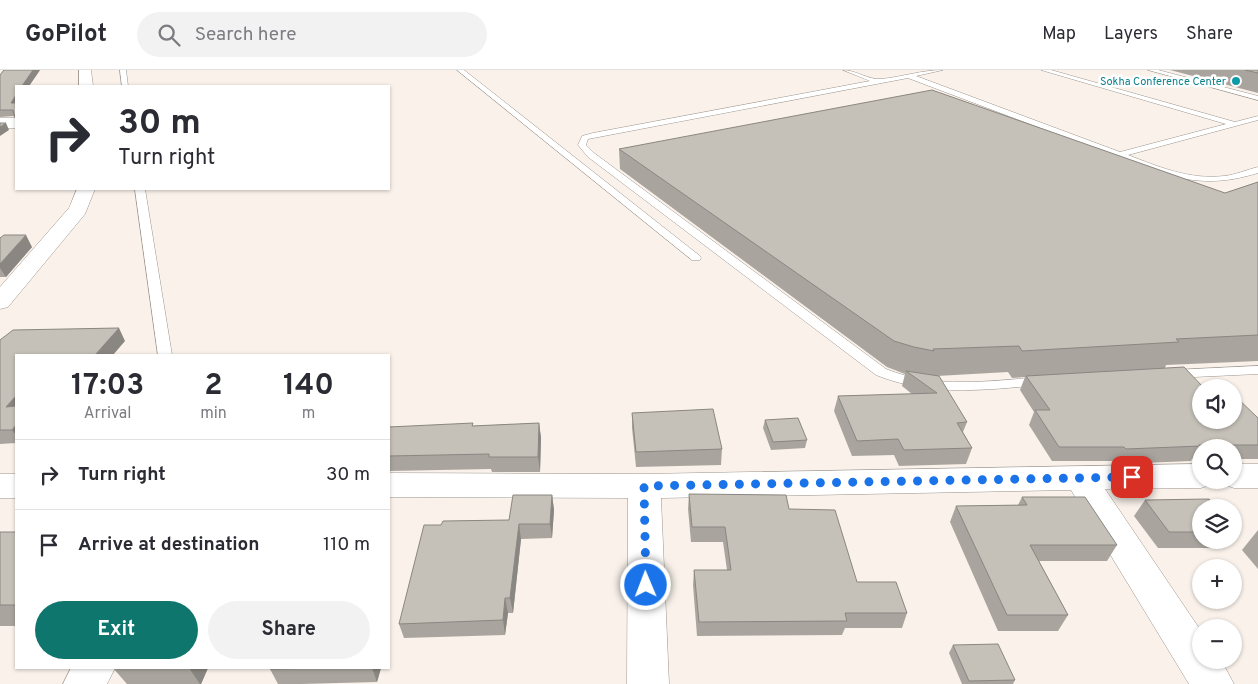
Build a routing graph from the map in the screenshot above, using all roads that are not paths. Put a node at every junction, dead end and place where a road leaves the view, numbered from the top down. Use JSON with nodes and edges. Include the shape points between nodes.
{"nodes":[{"id":1,"x":85,"y":70,"type":"edge"},
{"id":2,"x":123,"y":70,"type":"edge"},
{"id":3,"x":460,"y":70,"type":"edge"},
{"id":4,"x":846,"y":70,"type":"edge"},
{"id":5,"x":940,"y":70,"type":"edge"},
{"id":6,"x":1044,"y":70,"type":"edge"},
{"id":7,"x":1151,"y":70,"type":"edge"},
{"id":8,"x":908,"y":76,"type":"junction"},
{"id":9,"x":877,"y":82,"type":"junction"},
{"id":10,"x":86,"y":85,"type":"edge"},
{"id":11,"x":125,"y":85,"type":"edge"},
{"id":12,"x":1258,"y":98,"type":"edge"},
{"id":13,"x":1258,"y":118,"type":"edge"},
{"id":14,"x":0,"y":123,"type":"edge"},
{"id":15,"x":15,"y":123,"type":"edge"},
{"id":16,"x":1234,"y":124,"type":"junction"},
{"id":17,"x":1119,"y":155,"type":"junction"},
{"id":18,"x":1258,"y":170,"type":"edge"},
{"id":19,"x":86,"y":190,"type":"edge"},
{"id":20,"x":140,"y":190,"type":"edge"},
{"id":21,"x":696,"y":258,"type":"dead end"},
{"id":22,"x":0,"y":302,"type":"edge"},
{"id":23,"x":165,"y":354,"type":"edge"},
{"id":24,"x":1258,"y":370,"type":"edge"},
{"id":25,"x":1159,"y":375,"type":"edge"},
{"id":26,"x":1050,"y":381,"type":"edge"},
{"id":27,"x":1192,"y":476,"type":"edge"},
{"id":28,"x":1242,"y":476,"type":"edge"},
{"id":29,"x":1258,"y":476,"type":"edge"},
{"id":30,"x":1080,"y":477,"type":"junction"},
{"id":31,"x":390,"y":485,"type":"edge"},
{"id":32,"x":0,"y":486,"type":"edge"},
{"id":33,"x":15,"y":486,"type":"edge"},
{"id":34,"x":644,"y":486,"type":"junction"},
{"id":35,"x":93,"y":669,"type":"edge"},
{"id":36,"x":84,"y":684,"type":"edge"},
{"id":37,"x":648,"y":684,"type":"edge"},
{"id":38,"x":1213,"y":684,"type":"edge"}],
"edges":[{"from":1,"to":10,"type":"street"},
{"from":2,"to":11,"type":"lane"},
{"from":3,"to":21,"type":"lane"},
{"from":4,"to":9,"type":"lane"},
{"from":5,"to":8,"type":"lane"},
{"from":6,"to":16,"type":"lane"},
{"from":7,"to":12,"type":"lane"},
{"from":8,"to":9,"type":"lane"},
{"from":8,"to":17,"type":"lane"},
{"from":9,"to":26,"type":"lane","via":[[593,135],[585,138],[582,145],[591,155],[891,378],[936,385]]},
{"from":13,"to":16,"type":"lane"},
{"from":14,"to":15,"type":"street"},
{"from":16,"to":17,"type":"lane"},
{"from":17,"to":18,"type":"lane","via":[[1165,172],[1204,180],[1224,180]]},
{"from":19,"to":22,"type":"street","via":[[72,217]]},
{"from":20,"to":23,"type":"lane"},
{"from":24,"to":25,"type":"lane"},
{"from":27,"to":30,"type":"street"},
{"from":28,"to":29,"type":"street"},
{"from":30,"to":34,"type":"street"},
{"from":30,"to":38,"type":"street"},
{"from":31,"to":34,"type":"street"},
{"from":32,"to":33,"type":"street"},
{"from":34,"to":37,"type":"street"},
{"from":35,"to":36,"type":"street"}]}
